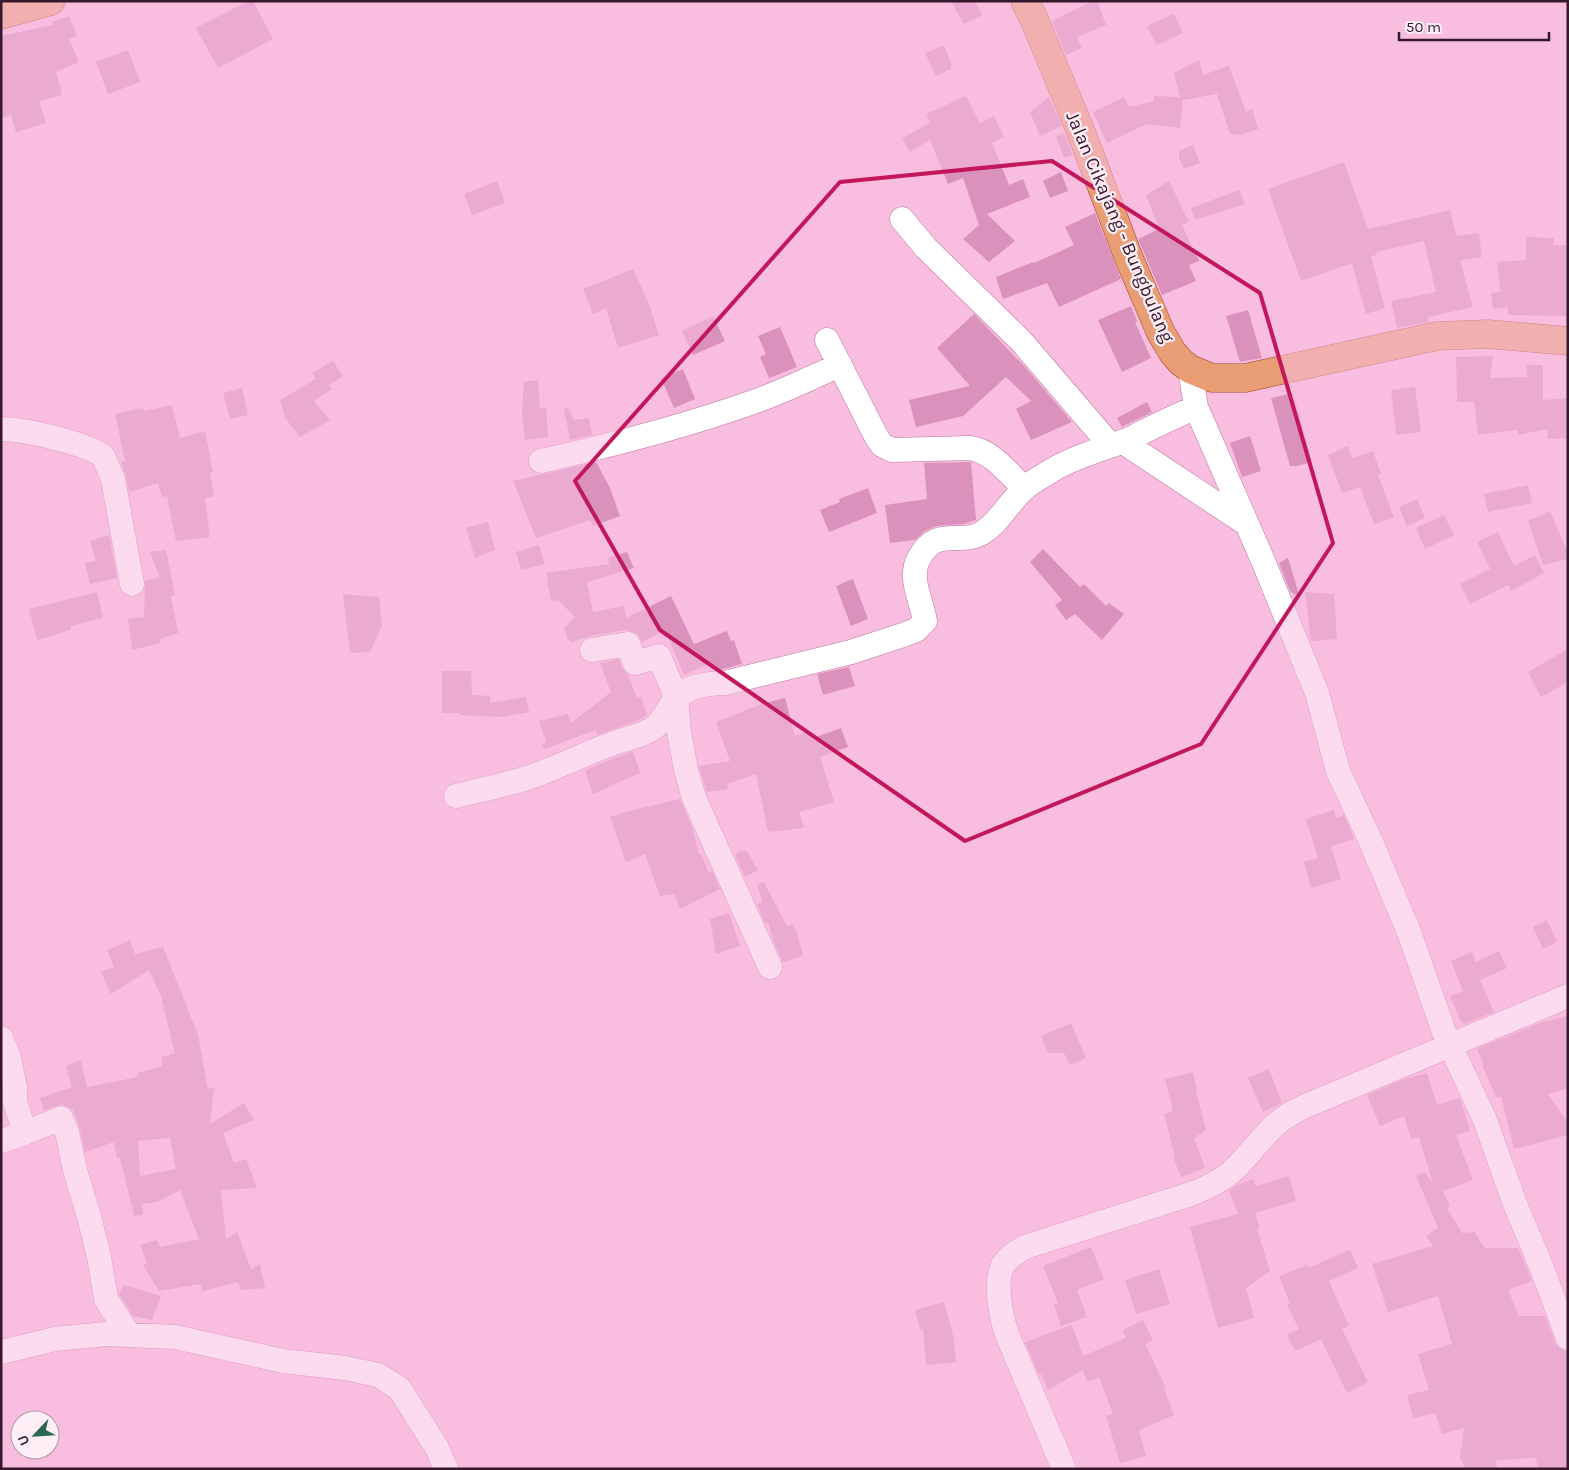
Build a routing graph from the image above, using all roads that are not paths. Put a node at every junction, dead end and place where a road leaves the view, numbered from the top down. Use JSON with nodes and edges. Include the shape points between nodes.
{"nodes":[{"id":1,"x":1026,"y":1,"type":"edge"},
{"id":2,"x":47,"y":2,"type":"edge"},
{"id":3,"x":1,"y":14,"type":"edge"},
{"id":4,"x":902,"y":219,"type":"dead end"},
{"id":5,"x":827,"y":340,"type":"dead end"},
{"id":6,"x":1568,"y":341,"type":"edge"},
{"id":7,"x":840,"y":365,"type":"junction"},
{"id":8,"x":1190,"y":369,"type":"junction"},
{"id":9,"x":1196,"y":407,"type":"junction"},
{"id":10,"x":1,"y":429,"type":"edge"},
{"id":11,"x":1117,"y":444,"type":"junction"},
{"id":12,"x":541,"y":461,"type":"dead end"},
{"id":13,"x":1024,"y":488,"type":"junction"},
{"id":14,"x":1247,"y":524,"type":"junction"},
{"id":15,"x":132,"y":584,"type":"dead end"},
{"id":16,"x":592,"y":650,"type":"dead end"},
{"id":17,"x":676,"y":697,"type":"junction"},
{"id":18,"x":456,"y":796,"type":"dead end"},
{"id":19,"x":770,"y":967,"type":"dead end"},
{"id":20,"x":1568,"y":996,"type":"edge"},
{"id":21,"x":1,"y":1038,"type":"edge"},
{"id":22,"x":1450,"y":1046,"type":"junction"},
{"id":23,"x":24,"y":1133,"type":"junction"},
{"id":24,"x":1,"y":1141,"type":"edge"},
{"id":25,"x":129,"y":1335,"type":"junction"},
{"id":26,"x":1568,"y":1338,"type":"edge"},
{"id":27,"x":1,"y":1352,"type":"edge"},
{"id":28,"x":446,"y":1469,"type":"edge"},
{"id":29,"x":1064,"y":1469,"type":"edge"}],
"edges":[{"from":1,"to":8,"type":"main road","name":"Jalan Cikajang - Bungbulang","via":[[1161,333],[1173,353]]},
{"from":2,"to":3,"type":"main road"},
{"from":4,"to":11,"type":"street","via":[[926,248],[1022,342]]},
{"from":5,"to":7,"type":"street"},
{"from":6,"to":8,"type":"main road","name":"Jalan Cikajang - Bungbulang","via":[[1488,334],[1437,336],[1245,378],[1212,378]]},
{"from":7,"to":12,"type":"street","via":[[759,401],[722,413]]},
{"from":7,"to":13,"type":"street","via":[[876,436],[886,448],[980,450]]},
{"from":8,"to":9,"type":"street"},
{"from":9,"to":11,"type":"street"},
{"from":9,"to":14,"type":"street"},
{"from":10,"to":15,"type":"street","via":[[81,445],[103,456],[113,479]]},
{"from":11,"to":13,"type":"street","via":[[1047,472]]},
{"from":11,"to":14,"type":"street"},
{"from":13,"to":17,"type":"street","via":[[984,532],[972,538],[951,537],[934,541],[924,549],[915,569],[925,621],[916,630],[851,652],[692,688]]},
{"from":14,"to":22,"type":"street","via":[[1317,693],[1338,771],[1409,932]]},
{"from":16,"to":17,"type":"street","via":[[628,644],[635,663],[659,656]]},
{"from":17,"to":18,"type":"street","via":[[654,728],[638,736],[527,778]]},
{"from":17,"to":19,"type":"street","via":[[679,732],[694,798]]},
{"from":20,"to":22,"type":"street"},
{"from":21,"to":23,"type":"street","via":[[9,1058],[15,1102]]},
{"from":22,"to":26,"type":"street","via":[[1485,1120]]},
{"from":22,"to":29,"type":"street","via":[[1288,1115],[1238,1166],[1210,1186],[1025,1247],[1012,1255],[1003,1265],[999,1280],[1000,1312]]},
{"from":23,"to":24,"type":"street"},
{"from":23,"to":25,"type":"street","via":[[61,1118],[90,1220],[106,1299]]},
{"from":25,"to":27,"type":"street","via":[[55,1338]]},
{"from":25,"to":28,"type":"street","via":[[175,1337],[284,1361],[378,1375],[399,1388],[437,1448]]}]}
